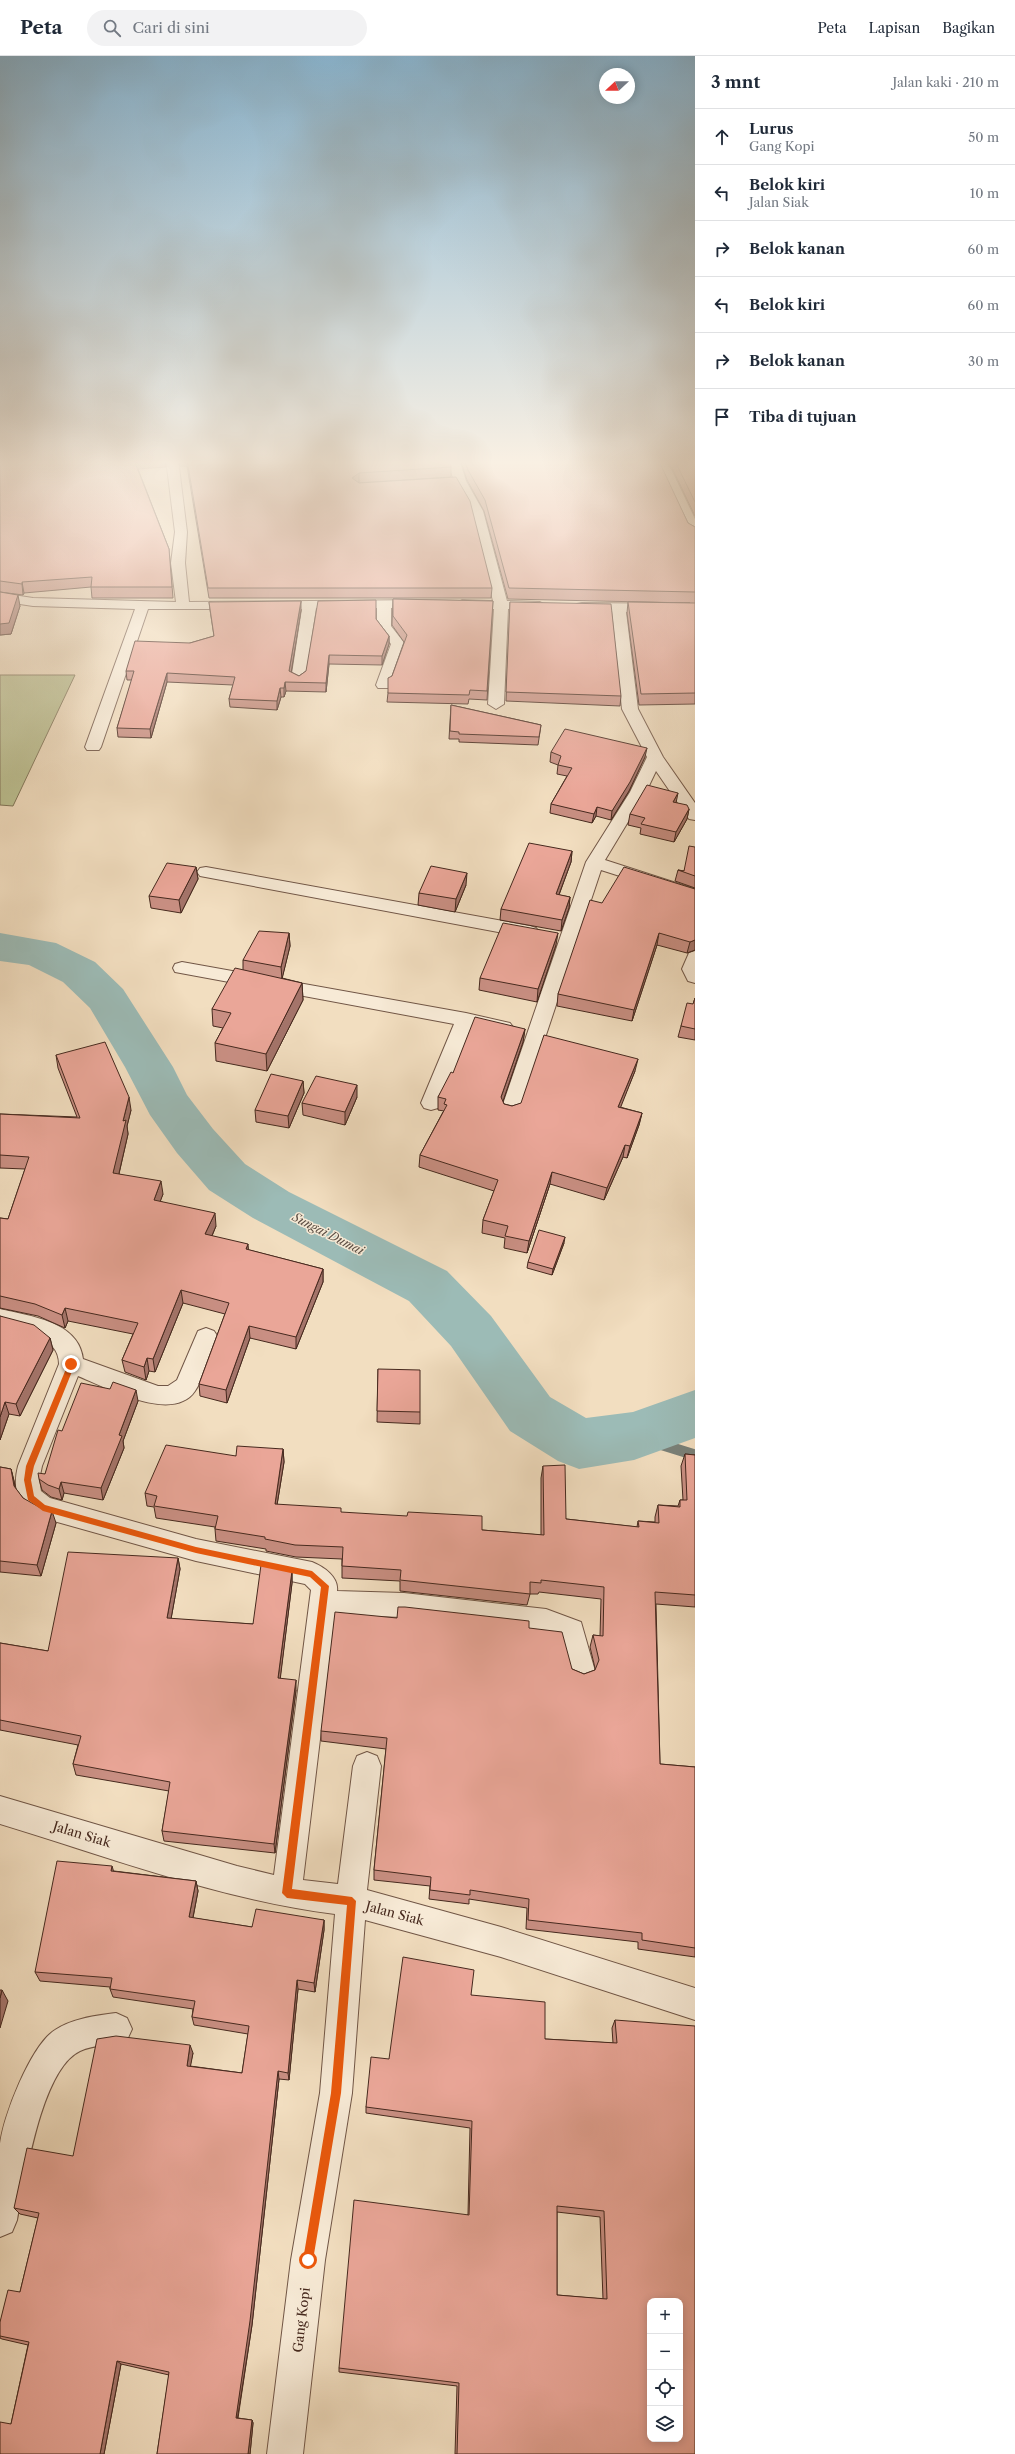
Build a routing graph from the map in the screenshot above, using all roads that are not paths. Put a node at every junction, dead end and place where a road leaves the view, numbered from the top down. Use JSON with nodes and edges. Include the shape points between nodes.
{"nodes":[{"id":1,"x":179,"y":571,"type":"edge"},
{"id":2,"x":492,"y":571,"type":"edge"},
{"id":3,"x":0,"y":598,"type":"edge"},
{"id":4,"x":384,"y":603,"type":"junction"},
{"id":5,"x":501,"y":604,"type":"junction"},
{"id":6,"x":143,"y":605,"type":"junction"},
{"id":7,"x":310,"y":605,"type":"junction"},
{"id":8,"x":183,"y":606,"type":"junction"},
{"id":9,"x":555,"y":606,"type":"edge"},
{"id":10,"x":570,"y":607,"type":"edge"},
{"id":11,"x":618,"y":607,"type":"junction"},
{"id":12,"x":695,"y":608,"type":"edge"},
{"id":13,"x":298,"y":680,"type":"edge"},
{"id":14,"x":383,"y":685,"type":"dead end"},
{"id":15,"x":496,"y":704,"type":"dead end"},
{"id":16,"x":93,"y":747,"type":"dead end"},
{"id":17,"x":655,"y":757,"type":"junction"},
{"id":18,"x":695,"y":815,"type":"edge"},
{"id":19,"x":595,"y":862,"type":"junction"},
{"id":20,"x":206,"y":872,"type":"dead end"},
{"id":21,"x":695,"y":895,"type":"edge"},
{"id":22,"x":555,"y":937,"type":"junction"},
{"id":23,"x":695,"y":957,"type":"edge"},
{"id":24,"x":182,"y":968,"type":"dead end"},
{"id":25,"x":695,"y":976,"type":"edge"},
{"id":26,"x":466,"y":1019,"type":"junction"},
{"id":27,"x":537,"y":1034,"type":"junction"},
{"id":28,"x":431,"y":1103,"type":"dead end"},
{"id":29,"x":511,"y":1110,"type":"edge"},
{"id":30,"x":0,"y":1318,"type":"edge"},
{"id":31,"x":206,"y":1337,"type":"dead end"},
{"id":32,"x":71,"y":1364,"type":"junction"},
{"id":33,"x":322,"y":1603,"type":"junction"},
{"id":34,"x":581,"y":1671,"type":"edge"},
{"id":35,"x":367,"y":1766,"type":"dead end"},
{"id":36,"x":0,"y":1810,"type":"edge"},
{"id":37,"x":287,"y":1893,"type":"junction"},
{"id":38,"x":352,"y":1901,"type":"junction"},
{"id":39,"x":695,"y":2004,"type":"edge"},
{"id":40,"x":116,"y":2029,"type":"dead end"},
{"id":41,"x":0,"y":2220,"type":"edge"},
{"id":42,"x":285,"y":2454,"type":"edge"}],
"edges":[{"from":1,"to":8,"type":"street"},
{"from":2,"to":5,"type":"street"},
{"from":3,"to":6,"type":"street","via":[[33,602]]},
{"from":4,"to":5,"type":"street"},
{"from":4,"to":7,"type":"street"},
{"from":4,"to":14,"type":"street","via":[[384,627],[398,644]]},
{"from":5,"to":9,"type":"street"},
{"from":5,"to":15,"type":"street"},
{"from":6,"to":8,"type":"street"},
{"from":6,"to":16,"type":"street"},
{"from":7,"to":8,"type":"street"},
{"from":7,"to":13,"type":"street"},
{"from":10,"to":11,"type":"street"},
{"from":11,"to":12,"type":"street"},
{"from":11,"to":17,"type":"street","via":[[628,704]]},
{"from":17,"to":18,"type":"street"},
{"from":17,"to":19,"type":"street","via":[[638,792]]},
{"from":19,"to":21,"type":"street"},
{"from":19,"to":22,"type":"street"},
{"from":20,"to":22,"type":"street"},
{"from":22,"to":27,"type":"street"},
{"from":23,"to":25,"type":"street","via":[[691,969]]},
{"from":24,"to":26,"type":"street"},
{"from":26,"to":27,"type":"street"},
{"from":26,"to":28,"type":"street"},
{"from":27,"to":29,"type":"street"},
{"from":30,"to":32,"type":"street","via":[[49,1331],[63,1340],[69,1349]]},
{"from":31,"to":32,"type":"street","via":[[186,1386],[173,1395],[157,1396]]},
{"from":32,"to":33,"type":"street","via":[[30,1466],[27,1480],[30,1497],[43,1507],[196,1550],[312,1574],[325,1586]]},
{"from":33,"to":34,"type":"street","via":[[404,1605],[546,1621],[572,1631]]},
{"from":33,"to":37,"type":"street"},
{"from":35,"to":38,"type":"street","name":"Gang Kopi"},
{"from":36,"to":37,"type":"street","name":"Jalan Siak","via":[[236,1881]]},
{"from":37,"to":38,"type":"street","name":"Jalan Siak"},
{"from":38,"to":39,"type":"street","name":"Jalan Siak","via":[[501,1942]]},
{"from":38,"to":42,"type":"street","name":"Gang Kopi","via":[[336,2093],[308,2260]]},
{"from":40,"to":41,"type":"street","via":[[79,2034],[61,2045],[39,2074],[30,2097]]}]}
